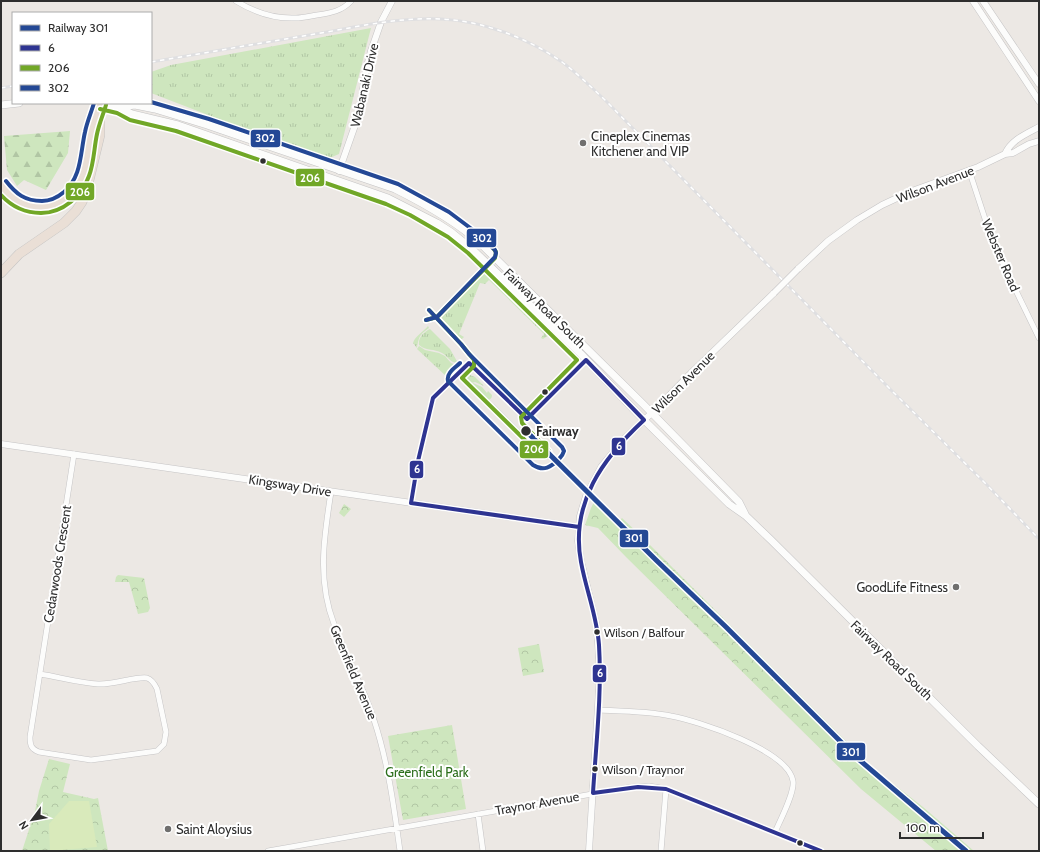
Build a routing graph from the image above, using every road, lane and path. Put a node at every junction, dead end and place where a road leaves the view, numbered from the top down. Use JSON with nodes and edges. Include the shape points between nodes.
{"nodes":[{"id":1,"x":236,"y":1,"type":"edge"},
{"id":2,"x":351,"y":1,"type":"edge"},
{"id":3,"x":392,"y":1,"type":"edge"},
{"id":4,"x":973,"y":1,"type":"edge"},
{"id":5,"x":983,"y":1,"type":"edge"},
{"id":6,"x":1039,"y":84,"type":"edge"},
{"id":7,"x":1039,"y":102,"type":"edge"},
{"id":8,"x":12,"y":104,"type":"edge"},
{"id":9,"x":101,"y":104,"type":"edge"},
{"id":10,"x":101,"y":104,"type":"edge"},
{"id":11,"x":106,"y":104,"type":"edge"},
{"id":12,"x":1,"y":105,"type":"edge"},
{"id":13,"x":119,"y":107,"type":"junction"},
{"id":14,"x":1039,"y":128,"type":"edge"},
{"id":15,"x":1039,"y":141,"type":"edge"},
{"id":16,"x":1005,"y":154,"type":"junction"},
{"id":17,"x":969,"y":170,"type":"junction"},
{"id":18,"x":340,"y":171,"type":"junction"},
{"id":19,"x":1,"y":185,"type":"edge"},
{"id":20,"x":1,"y":272,"type":"edge"},
{"id":21,"x":1039,"y":338,"type":"edge"},
{"id":22,"x":652,"y":413,"type":"junction"},
{"id":23,"x":644,"y":420,"type":"junction"},
{"id":24,"x":1,"y":444,"type":"edge"},
{"id":25,"x":74,"y":454,"type":"junction"},
{"id":26,"x":331,"y":492,"type":"junction"},
{"id":27,"x":746,"y":516,"type":"junction"},
{"id":28,"x":579,"y":527,"type":"junction"},
{"id":29,"x":40,"y":674,"type":"junction"},
{"id":30,"x":598,"y":710,"type":"junction"},
{"id":31,"x":666,"y":789,"type":"junction"},
{"id":32,"x":593,"y":793,"type":"junction"},
{"id":33,"x":1039,"y":804,"type":"edge"},
{"id":34,"x":478,"y":814,"type":"junction"},
{"id":35,"x":397,"y":828,"type":"junction"},
{"id":36,"x":775,"y":832,"type":"junction"},
{"id":37,"x":268,"y":851,"type":"edge"},
{"id":38,"x":400,"y":851,"type":"edge"},
{"id":39,"x":483,"y":851,"type":"edge"},
{"id":40,"x":589,"y":851,"type":"edge"},
{"id":41,"x":662,"y":851,"type":"edge"},
{"id":42,"x":821,"y":851,"type":"edge"}],
"edges":[{"from":1,"to":2,"type":"street","via":[[249,9],[276,17],[296,18],[333,13]]},
{"from":3,"to":18,"type":"street","name":"Wabanaki Drive","via":[[381,22],[371,51],[359,114]]},
{"from":4,"to":7,"type":"street"},
{"from":5,"to":6,"type":"street"},
{"from":8,"to":12,"type":"main road"},
{"from":9,"to":19,"type":"highway","via":[[91,131],[82,177],[66,198],[45,208],[28,206],[14,200]]},
{"from":10,"to":20,"type":"highway","via":[[100,135],[82,202],[64,223],[20,254]]},
{"from":11,"to":13,"type":"main road","name":"Fairway Road South"},
{"from":13,"to":18,"type":"main road","name":"Fairway Road South","via":[[136,105],[155,109]]},
{"from":13,"to":23,"type":"main road","name":"Fairway Road South","via":[[132,114],[178,124],[388,198],[437,223],[472,249],[572,345]]},
{"from":14,"to":16,"type":"street","via":[[1008,146]]},
{"from":15,"to":16,"type":"street","name":"Wilson Avenue","via":[[1014,153]]},
{"from":16,"to":17,"type":"street","name":"Wilson Avenue"},
{"from":17,"to":21,"type":"street","name":"Webster Road","via":[[990,234]]},
{"from":17,"to":22,"type":"street","name":"Wilson Avenue","bridge":true,"via":[[882,205],[828,241]]},
{"from":18,"to":22,"type":"main road","name":"Fairway Road South","via":[[395,189],[438,212],[468,232]]},
{"from":22,"to":23,"type":"street","name":"Wilson Avenue"},
{"from":22,"to":27,"type":"main road","name":"Fairway Road South","via":[[739,502]]},
{"from":23,"to":27,"type":"main road","name":"Fairway Road South","via":[[729,504]]},
{"from":23,"to":28,"type":"street","name":"Wilson Avenue","via":[[601,467],[586,496]]},
{"from":24,"to":25,"type":"street","name":"Kingsway Drive"},
{"from":25,"to":26,"type":"street","name":"Kingsway Drive"},
{"from":25,"to":29,"type":"street","name":"Cedarwoods Crescent"},
{"from":26,"to":28,"type":"street","name":"Kingsway Drive"},
{"from":26,"to":35,"type":"street","name":"Greenfield Avenue","via":[[323,568],[329,609],[374,718]]},
{"from":27,"to":33,"type":"main road","name":"Fairway Road South"},
{"from":28,"to":30,"type":"street","name":"Wilson Avenue","via":[[581,561],[593,608],[598,642]]},
{"from":29,"to":29,"type":"street","name":"Cedarwoods Crescent","via":[[30,737],[34,750],[91,760],[157,751],[164,744],[166,732],[157,689],[150,680],[141,678],[97,684]]},
{"from":30,"to":32,"type":"street","name":"Wilson Avenue"},
{"from":30,"to":36,"type":"street","via":[[633,711],[690,720],[766,751],[785,767],[794,781]]},
{"from":31,"to":32,"type":"street","name":"Traynor Avenue","via":[[632,786]]},
{"from":31,"to":36,"type":"street","name":"Traynor Avenue"},
{"from":31,"to":41,"type":"street"},
{"from":32,"to":34,"type":"street","name":"Traynor Avenue"},
{"from":32,"to":40,"type":"street","name":"Wilson Avenue"},
{"from":34,"to":35,"type":"street","name":"Traynor Avenue"},
{"from":34,"to":39,"type":"street"},
{"from":35,"to":37,"type":"street","name":"Traynor Avenue"},
{"from":35,"to":38,"type":"street","name":"Greenfield Avenue"},
{"from":36,"to":42,"type":"street","name":"Traynor Avenue"}]}
